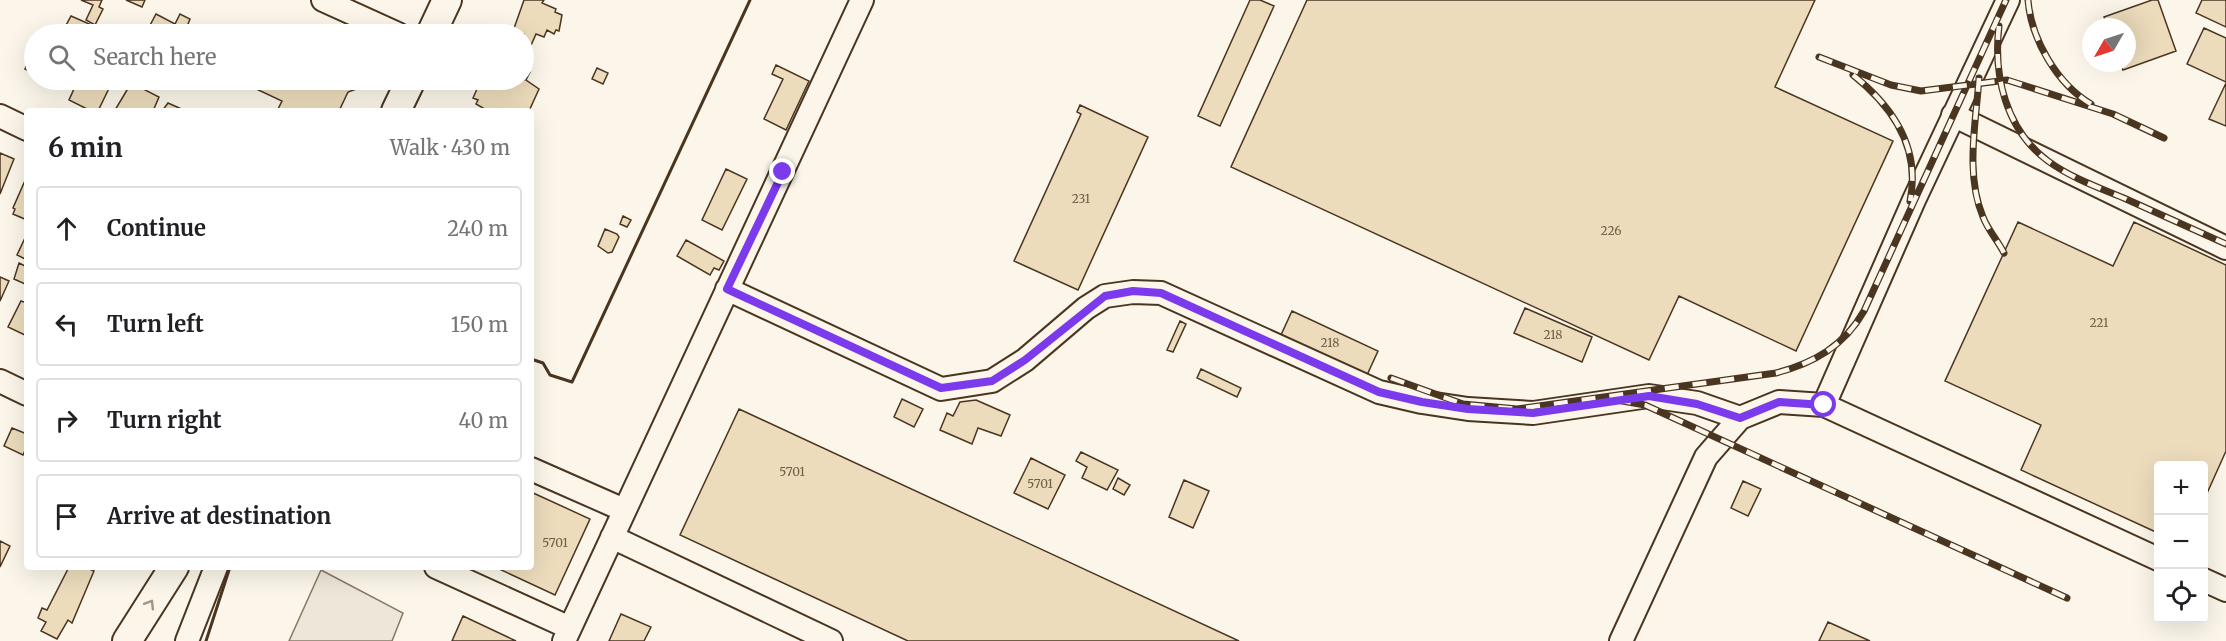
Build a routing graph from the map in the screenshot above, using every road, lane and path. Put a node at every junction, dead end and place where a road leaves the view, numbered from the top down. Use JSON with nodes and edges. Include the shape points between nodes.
{"nodes":[{"id":1,"x":324,"y":0,"type":"edge"},
{"id":2,"x":447,"y":0,"type":"edge"},
{"id":3,"x":862,"y":0,"type":"edge"},
{"id":4,"x":2008,"y":0,"type":"edge"},
{"id":5,"x":376,"y":24,"type":"edge"},
{"id":6,"x":436,"y":24,"type":"edge"},
{"id":7,"x":406,"y":90,"type":"edge"},
{"id":8,"x":397,"y":108,"type":"edge"},
{"id":9,"x":1953,"y":115,"type":"junction"},
{"id":10,"x":0,"y":116,"type":"edge"},
{"id":11,"x":24,"y":128,"type":"edge"},
{"id":12,"x":2226,"y":248,"type":"edge"},
{"id":13,"x":727,"y":289,"type":"junction"},
{"id":14,"x":0,"y":381,"type":"edge"},
{"id":15,"x":24,"y":393,"type":"edge"},
{"id":16,"x":1824,"y":405,"type":"junction"},
{"id":17,"x":1740,"y":418,"type":"junction"},
{"id":18,"x":534,"y":470,"type":"edge"},
{"id":19,"x":624,"y":510,"type":"junction"},
{"id":20,"x":612,"y":537,"type":"junction"},
{"id":21,"x":2154,"y":557,"type":"edge"},
{"id":22,"x":172,"y":570,"type":"edge"},
{"id":23,"x":215,"y":570,"type":"edge"},
{"id":24,"x":442,"y":570,"type":"edge"},
{"id":25,"x":2208,"y":582,"type":"edge"},
{"id":26,"x":2226,"y":590,"type":"edge"},
{"id":27,"x":567,"y":634,"type":"edge"},
{"id":28,"x":127,"y":641,"type":"edge"},
{"id":29,"x":187,"y":641,"type":"edge"},
{"id":30,"x":831,"y":641,"type":"edge"},
{"id":31,"x":1621,"y":641,"type":"edge"}],
"edges":[{"from":1,"to":5,"type":"street"},
{"from":2,"to":6,"type":"main road"},
{"from":3,"to":13,"type":"street"},
{"from":4,"to":9,"type":"street"},
{"from":7,"to":8,"type":"main road"},
{"from":9,"to":12,"type":"street"},
{"from":9,"to":16,"type":"street"},
{"from":10,"to":11,"type":"street"},
{"from":13,"to":17,"type":"street","via":[[941,388],[992,381],[1025,360],[1105,296],[1133,291],[1161,293],[1379,392],[1422,402],[1533,413],[1649,396],[1697,404]]},
{"from":13,"to":19,"type":"street"},
{"from":14,"to":15,"type":"street"},
{"from":16,"to":17,"type":"street","via":[[1779,402]]},
{"from":16,"to":21,"type":"street"},
{"from":17,"to":31,"type":"street","via":[[1707,457]]},
{"from":18,"to":19,"type":"street"},
{"from":19,"to":20,"type":"street"},
{"from":20,"to":27,"type":"street"},
{"from":20,"to":30,"type":"street"},
{"from":28,"to":22,"type":"main road","one_way":true},
{"from":23,"to":29,"type":"street"},
{"from":24,"to":27,"type":"street"},
{"from":25,"to":26,"type":"street"}]}
